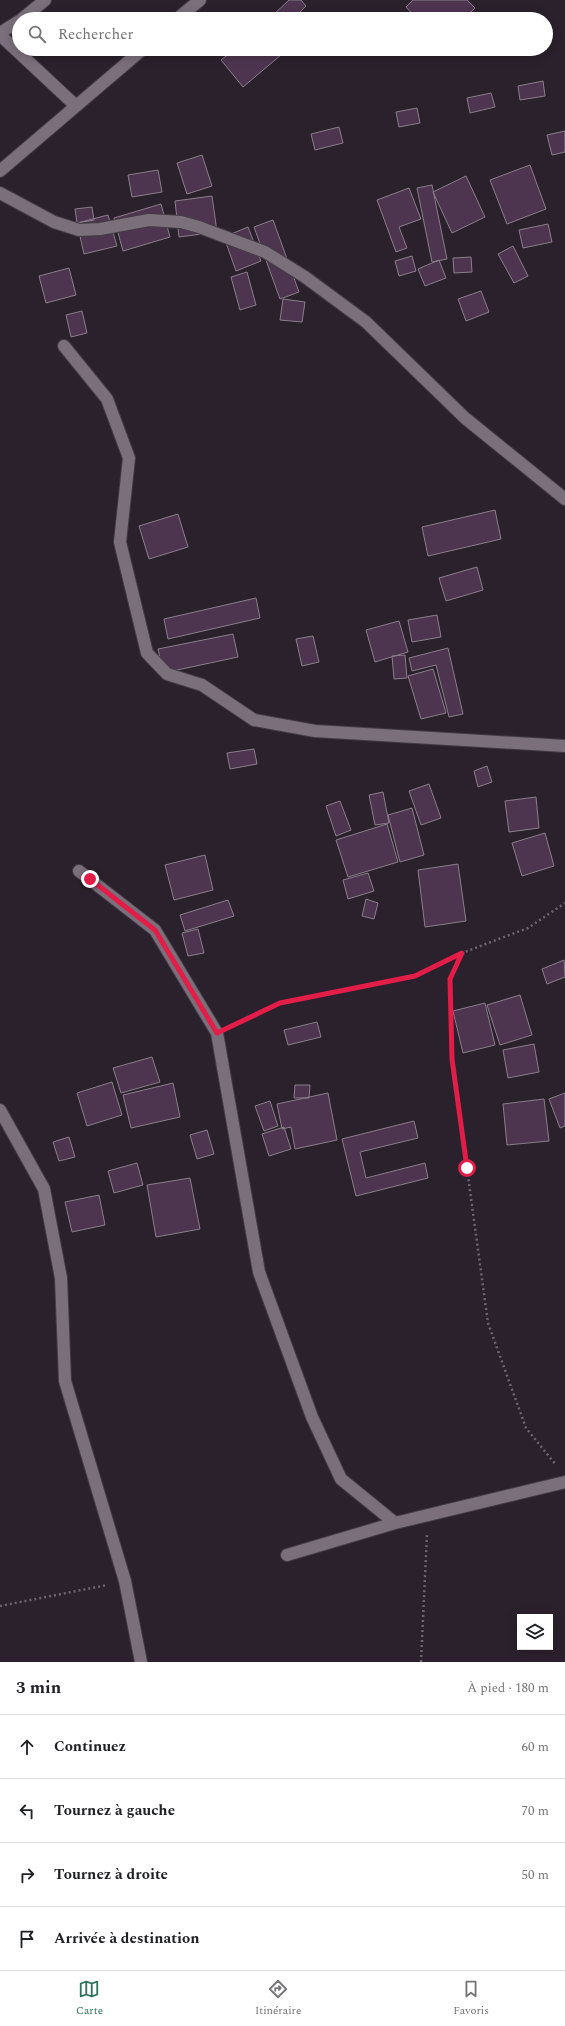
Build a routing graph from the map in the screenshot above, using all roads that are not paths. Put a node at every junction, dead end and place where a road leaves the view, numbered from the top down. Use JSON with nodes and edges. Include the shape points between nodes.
{"nodes":[{"id":1,"x":45,"y":0,"type":"edge"},
{"id":2,"x":200,"y":0,"type":"edge"},
{"id":3,"x":30,"y":12,"type":"edge"},
{"id":4,"x":185,"y":12,"type":"edge"},
{"id":5,"x":12,"y":26,"type":"edge"},
{"id":6,"x":0,"y":34,"type":"edge"},
{"id":7,"x":12,"y":45,"type":"edge"},
{"id":8,"x":23,"y":56,"type":"edge"},
{"id":9,"x":134,"y":56,"type":"edge"},
{"id":10,"x":76,"y":106,"type":"junction"},
{"id":11,"x":0,"y":171,"type":"edge"},
{"id":12,"x":0,"y":193,"type":"edge"},
{"id":13,"x":64,"y":346,"type":"dead end"},
{"id":14,"x":565,"y":499,"type":"edge"},
{"id":15,"x":565,"y":746,"type":"edge"},
{"id":16,"x":79,"y":871,"type":"dead end"},
{"id":17,"x":0,"y":1110,"type":"edge"},
{"id":18,"x":565,"y":1482,"type":"edge"},
{"id":19,"x":395,"y":1523,"type":"junction"},
{"id":20,"x":287,"y":1555,"type":"dead end"},
{"id":21,"x":141,"y":1662,"type":"edge"}],
"edges":[{"from":1,"to":3,"type":"street"},
{"from":2,"to":4,"type":"street"},
{"from":5,"to":6,"type":"street"},
{"from":6,"to":7,"type":"street"},
{"from":8,"to":10,"type":"street"},
{"from":9,"to":10,"type":"street"},
{"from":10,"to":11,"type":"street"},
{"from":12,"to":14,"type":"street","via":[[54,222],[79,230],[149,220],[181,222],[265,252],[316,284],[366,322],[465,418]]},
{"from":13,"to":15,"type":"street","via":[[107,399],[129,458],[120,542],[147,653],[167,674],[202,685],[254,720],[316,731]]},
{"from":16,"to":19,"type":"street","via":[[155,930],[217,1033],[259,1272],[312,1417],[341,1479]]},
{"from":17,"to":21,"type":"street","via":[[44,1189],[61,1278],[65,1381],[125,1581]]},
{"from":18,"to":19,"type":"street"},
{"from":19,"to":20,"type":"street"}]}
